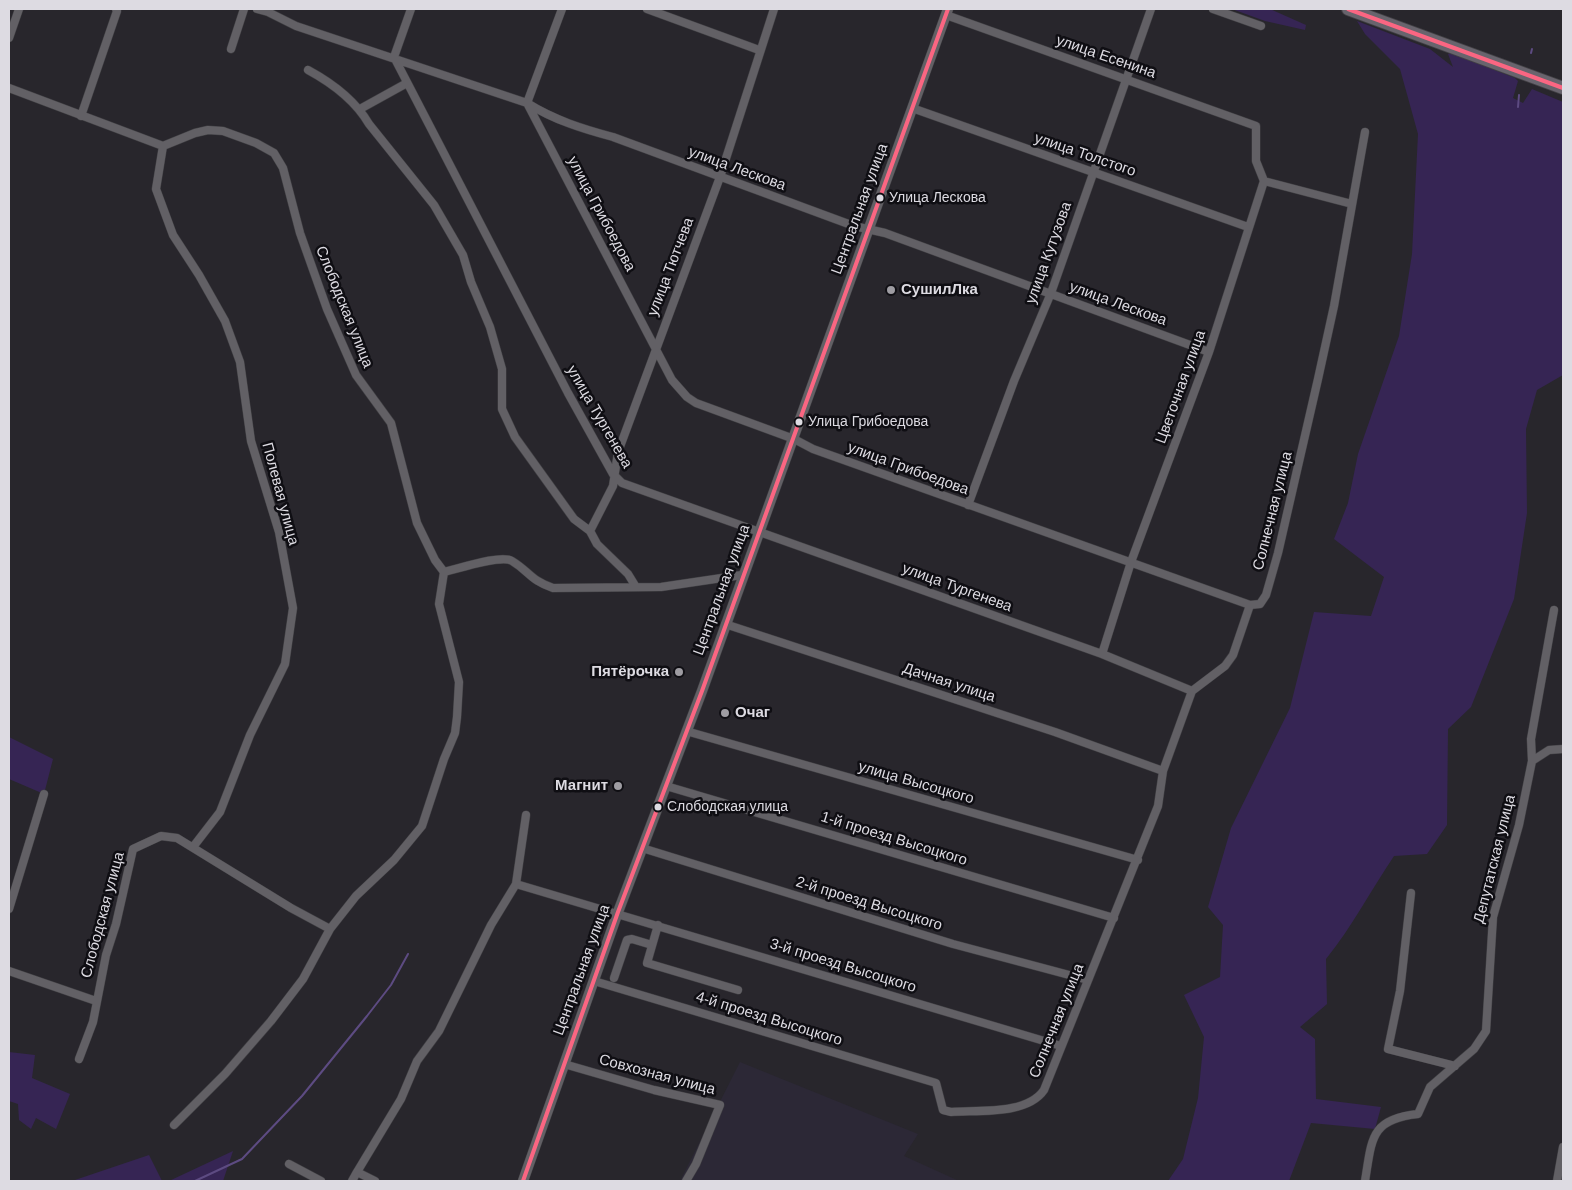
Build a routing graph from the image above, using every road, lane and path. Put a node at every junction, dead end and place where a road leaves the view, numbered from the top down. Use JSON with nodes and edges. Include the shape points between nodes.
{"nodes":[{"id":1,"x":19,"y":9,"type":"edge"},
{"id":2,"x":244,"y":9,"type":"edge"},
{"id":3,"x":257,"y":9,"type":"edge"},
{"id":4,"x":411,"y":9,"type":"edge"},
{"id":5,"x":562,"y":9,"type":"edge"},
{"id":6,"x":647,"y":9,"type":"edge"},
{"id":7,"x":774,"y":9,"type":"edge"},
{"id":8,"x":1151,"y":9,"type":"edge"},
{"id":9,"x":1213,"y":9,"type":"edge"},
{"id":10,"x":1348,"y":9,"type":"edge"},
{"id":11,"x":117,"y":10,"type":"edge"},
{"id":12,"x":947,"y":12,"type":"edge"},
{"id":13,"x":1261,"y":26,"type":"dead end"},
{"id":14,"x":9,"y":38,"type":"edge"},
{"id":15,"x":231,"y":49,"type":"dead end"},
{"id":16,"x":759,"y":50,"type":"junction"},
{"id":17,"x":394,"y":57,"type":"junction"},
{"id":18,"x":308,"y":70,"type":"dead end"},
{"id":19,"x":1126,"y":79,"type":"junction"},
{"id":20,"x":407,"y":83,"type":"junction"},
{"id":21,"x":9,"y":88,"type":"edge"},
{"id":22,"x":1563,"y":88,"type":"edge"},
{"id":23,"x":527,"y":103,"type":"junction"},
{"id":24,"x":912,"y":108,"type":"junction"},
{"id":25,"x":360,"y":109,"type":"junction"},
{"id":26,"x":81,"y":116,"type":"junction"},
{"id":27,"x":1365,"y":132,"type":"dead end"},
{"id":28,"x":163,"y":146,"type":"junction"},
{"id":29,"x":1092,"y":172,"type":"junction"},
{"id":30,"x":720,"y":177,"type":"junction"},
{"id":31,"x":1264,"y":181,"type":"junction"},
{"id":32,"x":1352,"y":204,"type":"junction"},
{"id":33,"x":1248,"y":227,"type":"junction"},
{"id":34,"x":868,"y":230,"type":"junction"},
{"id":35,"x":1051,"y":293,"type":"junction"},
{"id":36,"x":656,"y":348,"type":"junction"},
{"id":37,"x":1208,"y":352,"type":"junction"},
{"id":38,"x":794,"y":439,"type":"junction"},
{"id":39,"x":613,"y":474,"type":"junction"},
{"id":40,"x":968,"y":505,"type":"junction"},
{"id":41,"x":590,"y":531,"type":"junction"},
{"id":42,"x":759,"y":532,"type":"junction"},
{"id":43,"x":1131,"y":562,"type":"junction"},
{"id":44,"x":444,"y":572,"type":"junction"},
{"id":45,"x":742,"y":575,"type":"junction"},
{"id":46,"x":636,"y":587,"type":"junction"},
{"id":47,"x":1250,"y":605,"type":"junction"},
{"id":48,"x":1554,"y":610,"type":"dead end"},
{"id":49,"x":725,"y":624,"type":"junction"},
{"id":50,"x":1102,"y":654,"type":"junction"},
{"id":51,"x":1192,"y":690,"type":"junction"},
{"id":52,"x":686,"y":732,"type":"junction"},
{"id":53,"x":1563,"y":749,"type":"edge"},
{"id":54,"x":1532,"y":760,"type":"junction"},
{"id":55,"x":1163,"y":771,"type":"junction"},
{"id":56,"x":666,"y":786,"type":"junction"},
{"id":57,"x":44,"y":794,"type":"dead end"},
{"id":58,"x":526,"y":815,"type":"dead end"},
{"id":59,"x":192,"y":847,"type":"junction"},
{"id":60,"x":642,"y":848,"type":"junction"},
{"id":61,"x":1138,"y":860,"type":"junction"},
{"id":62,"x":516,"y":884,"type":"junction"},
{"id":63,"x":1411,"y":894,"type":"dead end"},
{"id":64,"x":9,"y":909,"type":"edge"},
{"id":65,"x":618,"y":912,"type":"junction"},
{"id":66,"x":1114,"y":918,"type":"junction"},
{"id":67,"x":658,"y":925,"type":"junction"},
{"id":68,"x":330,"y":929,"type":"junction"},
{"id":69,"x":652,"y":945,"type":"junction"},
{"id":70,"x":9,"y":971,"type":"edge"},
{"id":71,"x":614,"y":978,"type":"dead end"},
{"id":72,"x":1088,"y":980,"type":"junction"},
{"id":73,"x":594,"y":981,"type":"junction"},
{"id":74,"x":738,"y":990,"type":"dead end"},
{"id":75,"x":96,"y":1001,"type":"junction"},
{"id":76,"x":1060,"y":1046,"type":"junction"},
{"id":77,"x":79,"y":1060,"type":"dead end"},
{"id":78,"x":564,"y":1064,"type":"junction"},
{"id":79,"x":1455,"y":1066,"type":"junction"},
{"id":80,"x":943,"y":1110,"type":"joint"},
{"id":81,"x":174,"y":1125,"type":"dead end"},
{"id":82,"x":1563,"y":1147,"type":"edge"},
{"id":83,"x":289,"y":1164,"type":"dead end"},
{"id":84,"x":357,"y":1172,"type":"junction"},
{"id":85,"x":321,"y":1181,"type":"edge"},
{"id":86,"x":352,"y":1181,"type":"edge"},
{"id":87,"x":375,"y":1181,"type":"edge"},
{"id":88,"x":523,"y":1181,"type":"edge"},
{"id":89,"x":686,"y":1181,"type":"edge"},
{"id":90,"x":1365,"y":1181,"type":"edge"},
{"id":91,"x":1557,"y":1181,"type":"edge"}],
"edges":[{"from":1,"to":14,"type":"street"},
{"from":2,"to":15,"type":"street"},
{"from":3,"to":17,"type":"street","name":"улица Лескова","via":[[296,26]]},
{"from":4,"to":17,"type":"street"},
{"from":5,"to":23,"type":"street"},
{"from":6,"to":16,"type":"street"},
{"from":7,"to":16,"type":"street","name":"улица Тютчева"},
{"from":8,"to":19,"type":"street","name":"улица Кутузова"},
{"from":9,"to":13,"type":"street"},
{"from":10,"to":22,"type":"main road"},
{"from":11,"to":26,"type":"street"},
{"from":12,"to":19,"type":"street","name":"улица Есенина"},
{"from":12,"to":24,"type":"street","name":"Центральная улица"},
{"from":16,"to":30,"type":"street","name":"улица Тютчева"},
{"from":17,"to":20,"type":"street","name":"улица Тургенева"},
{"from":17,"to":23,"type":"street","name":"улица Лескова"},
{"from":18,"to":25,"type":"street","via":[[326,80]]},
{"from":19,"to":29,"type":"street","name":"улица Кутузова"},
{"from":19,"to":31,"type":"street","name":"улица Есенина","via":[[1256,126],[1256,161]]},
{"from":20,"to":25,"type":"street"},
{"from":20,"to":39,"type":"street","name":"улица Тургенева"},
{"from":21,"to":26,"type":"street"},
{"from":23,"to":30,"type":"street","name":"улица Лескова","via":[[546,115]]},
{"from":23,"to":36,"type":"street","name":"улица Грибоедова"},
{"from":24,"to":29,"type":"street","name":"улица Толстого"},
{"from":24,"to":34,"type":"street","name":"Центральная улица"},
{"from":25,"to":41,"type":"street","via":[[368,124],[434,205],[463,255],[502,369],[502,409],[515,436],[574,519]]},
{"from":26,"to":28,"type":"street"},
{"from":27,"to":32,"type":"street","name":"Солнечная улица"},
{"from":28,"to":44,"type":"street","name":"Слободская улица","via":[[195,133],[224,131],[274,153],[283,168],[300,233],[327,309],[356,375],[391,422],[417,523]]},
{"from":28,"to":59,"type":"street","name":"Полевая улица","via":[[156,189],[173,235],[225,322],[240,362],[251,441],[279,532],[292,608],[285,664],[250,734],[220,812]]},
{"from":29,"to":33,"type":"street","name":"улица Толстого"},
{"from":29,"to":35,"type":"street","name":"улица Кутузова"},
{"from":30,"to":34,"type":"street","name":"улица Лескова"},
{"from":30,"to":36,"type":"street","name":"улица Тютчева"},
{"from":31,"to":32,"type":"street"},
{"from":31,"to":33,"type":"street","name":"Цветочная улица"},
{"from":32,"to":47,"type":"street","name":"Солнечная улица","via":[[1334,306],[1278,553],[1266,594],[1260,604]]},
{"from":33,"to":37,"type":"street","name":"Цветочная улица"},
{"from":34,"to":35,"type":"street","name":"улица Лескова"},
{"from":34,"to":38,"type":"street","name":"Центральная улица"},
{"from":35,"to":37,"type":"street","name":"улица Лескова"},
{"from":35,"to":40,"type":"street","name":"улица Кутузова"},
{"from":36,"to":38,"type":"street","name":"улица Грибоедова","via":[[672,380],[696,403]]},
{"from":36,"to":39,"type":"street","name":"улица Тютчева"},
{"from":37,"to":43,"type":"street","name":"Цветочная улица"},
{"from":38,"to":40,"type":"street","name":"улица Грибоедова","via":[[813,449]]},
{"from":38,"to":42,"type":"street","name":"Центральная улица"},
{"from":39,"to":41,"type":"street","name":"улица Тютчева","via":[[612,486]]},
{"from":39,"to":42,"type":"street","name":"улица Тургенева","via":[[622,483]]},
{"from":40,"to":43,"type":"street","name":"улица Грибоедова"},
{"from":41,"to":46,"type":"street","via":[[597,544],[628,574]]},
{"from":42,"to":45,"type":"street","name":"Центральная улица"},
{"from":42,"to":50,"type":"street","name":"улица Тургенева"},
{"from":43,"to":47,"type":"street","name":"улица Грибоедова"},
{"from":43,"to":50,"type":"street","name":"Цветочная улица"},
{"from":44,"to":46,"type":"street","via":[[498,559],[511,560],[536,583],[554,588]]},
{"from":44,"to":68,"type":"street","via":[[439,604],[459,682],[454,733],[422,826],[394,860],[356,896]]},
{"from":45,"to":46,"type":"street","via":[[661,587]]},
{"from":45,"to":49,"type":"street","name":"Центральная улица"},
{"from":47,"to":51,"type":"street","via":[[1233,655],[1225,666]]},
{"from":48,"to":54,"type":"street","name":"Депутатская улица","via":[[1531,739]]},
{"from":49,"to":52,"type":"street","name":"Центральная улица"},
{"from":49,"to":55,"type":"street","name":"Дачная улица","via":[[1055,732]]},
{"from":50,"to":51,"type":"street","name":"улица Тургенева"},
{"from":51,"to":55,"type":"street"},
{"from":52,"to":56,"type":"street","name":"Центральная улица"},
{"from":52,"to":61,"type":"street","name":"улица Высоцкого"},
{"from":53,"to":54,"type":"street","via":[[1548,750]]},
{"from":54,"to":79,"type":"street","name":"Депутатская улица","via":[[1519,825],[1493,917],[1486,1031],[1474,1049]]},
{"from":55,"to":61,"type":"street","via":[[1158,806]]},
{"from":56,"to":60,"type":"street","name":"Центральная улица"},
{"from":56,"to":66,"type":"street","name":"1-й проезд Высоцкого"},
{"from":57,"to":64,"type":"street"},
{"from":58,"to":62,"type":"street"},
{"from":59,"to":68,"type":"street","name":"Слободская улица"},
{"from":59,"to":75,"type":"street","name":"Слободская улица","via":[[177,838],[161,836],[134,849]]},
{"from":60,"to":65,"type":"street","name":"Центральная улица"},
{"from":60,"to":72,"type":"street","name":"2-й проезд Высоцкого","via":[[953,944]]},
{"from":61,"to":66,"type":"street","name":"Солнечная улица"},
{"from":62,"to":65,"type":"street","name":"3-й проезд Высоцкого"},
{"from":62,"to":84,"type":"street","via":[[491,924],[439,1031],[417,1061],[401,1100]]},
{"from":63,"to":79,"type":"street","via":[[1400,991],[1388,1049]]},
{"from":65,"to":67,"type":"street","name":"3-й проезд Высоцкого"},
{"from":65,"to":73,"type":"street","name":"Центральная улица"},
{"from":66,"to":72,"type":"street","name":"Солнечная улица"},
{"from":67,"to":69,"type":"street"},
{"from":67,"to":76,"type":"street","name":"3-й проезд Высоцкого"},
{"from":68,"to":81,"type":"street","via":[[303,979],[271,1021],[225,1074]]},
{"from":69,"to":71,"type":"street","via":[[627,940]]},
{"from":69,"to":74,"type":"street","via":[[647,963]]},
{"from":70,"to":75,"type":"street"},
{"from":72,"to":76,"type":"street","name":"Солнечная улица"},
{"from":73,"to":78,"type":"street","name":"Центральная улица"},
{"from":73,"to":80,"type":"street","name":"4-й проезд Высоцкого","via":[[936,1083]]},
{"from":75,"to":77,"type":"street","name":"Слободская улица","via":[[93,1022]]},
{"from":76,"to":80,"type":"street","name":"Солнечная улица","via":[[1044,1090],[1031,1102],[1012,1107]]},
{"from":78,"to":88,"type":"street","name":"Центральная улица"},
{"from":78,"to":89,"type":"street","name":"Совхозная улица","via":[[720,1106]]},
{"from":79,"to":90,"type":"street","name":"Депутатская улица","via":[[1430,1087],[1418,1114],[1397,1116],[1384,1123],[1374,1136]]},
{"from":82,"to":91,"type":"street"},
{"from":83,"to":85,"type":"street"},
{"from":84,"to":86,"type":"street"},
{"from":84,"to":87,"type":"street"}]}
